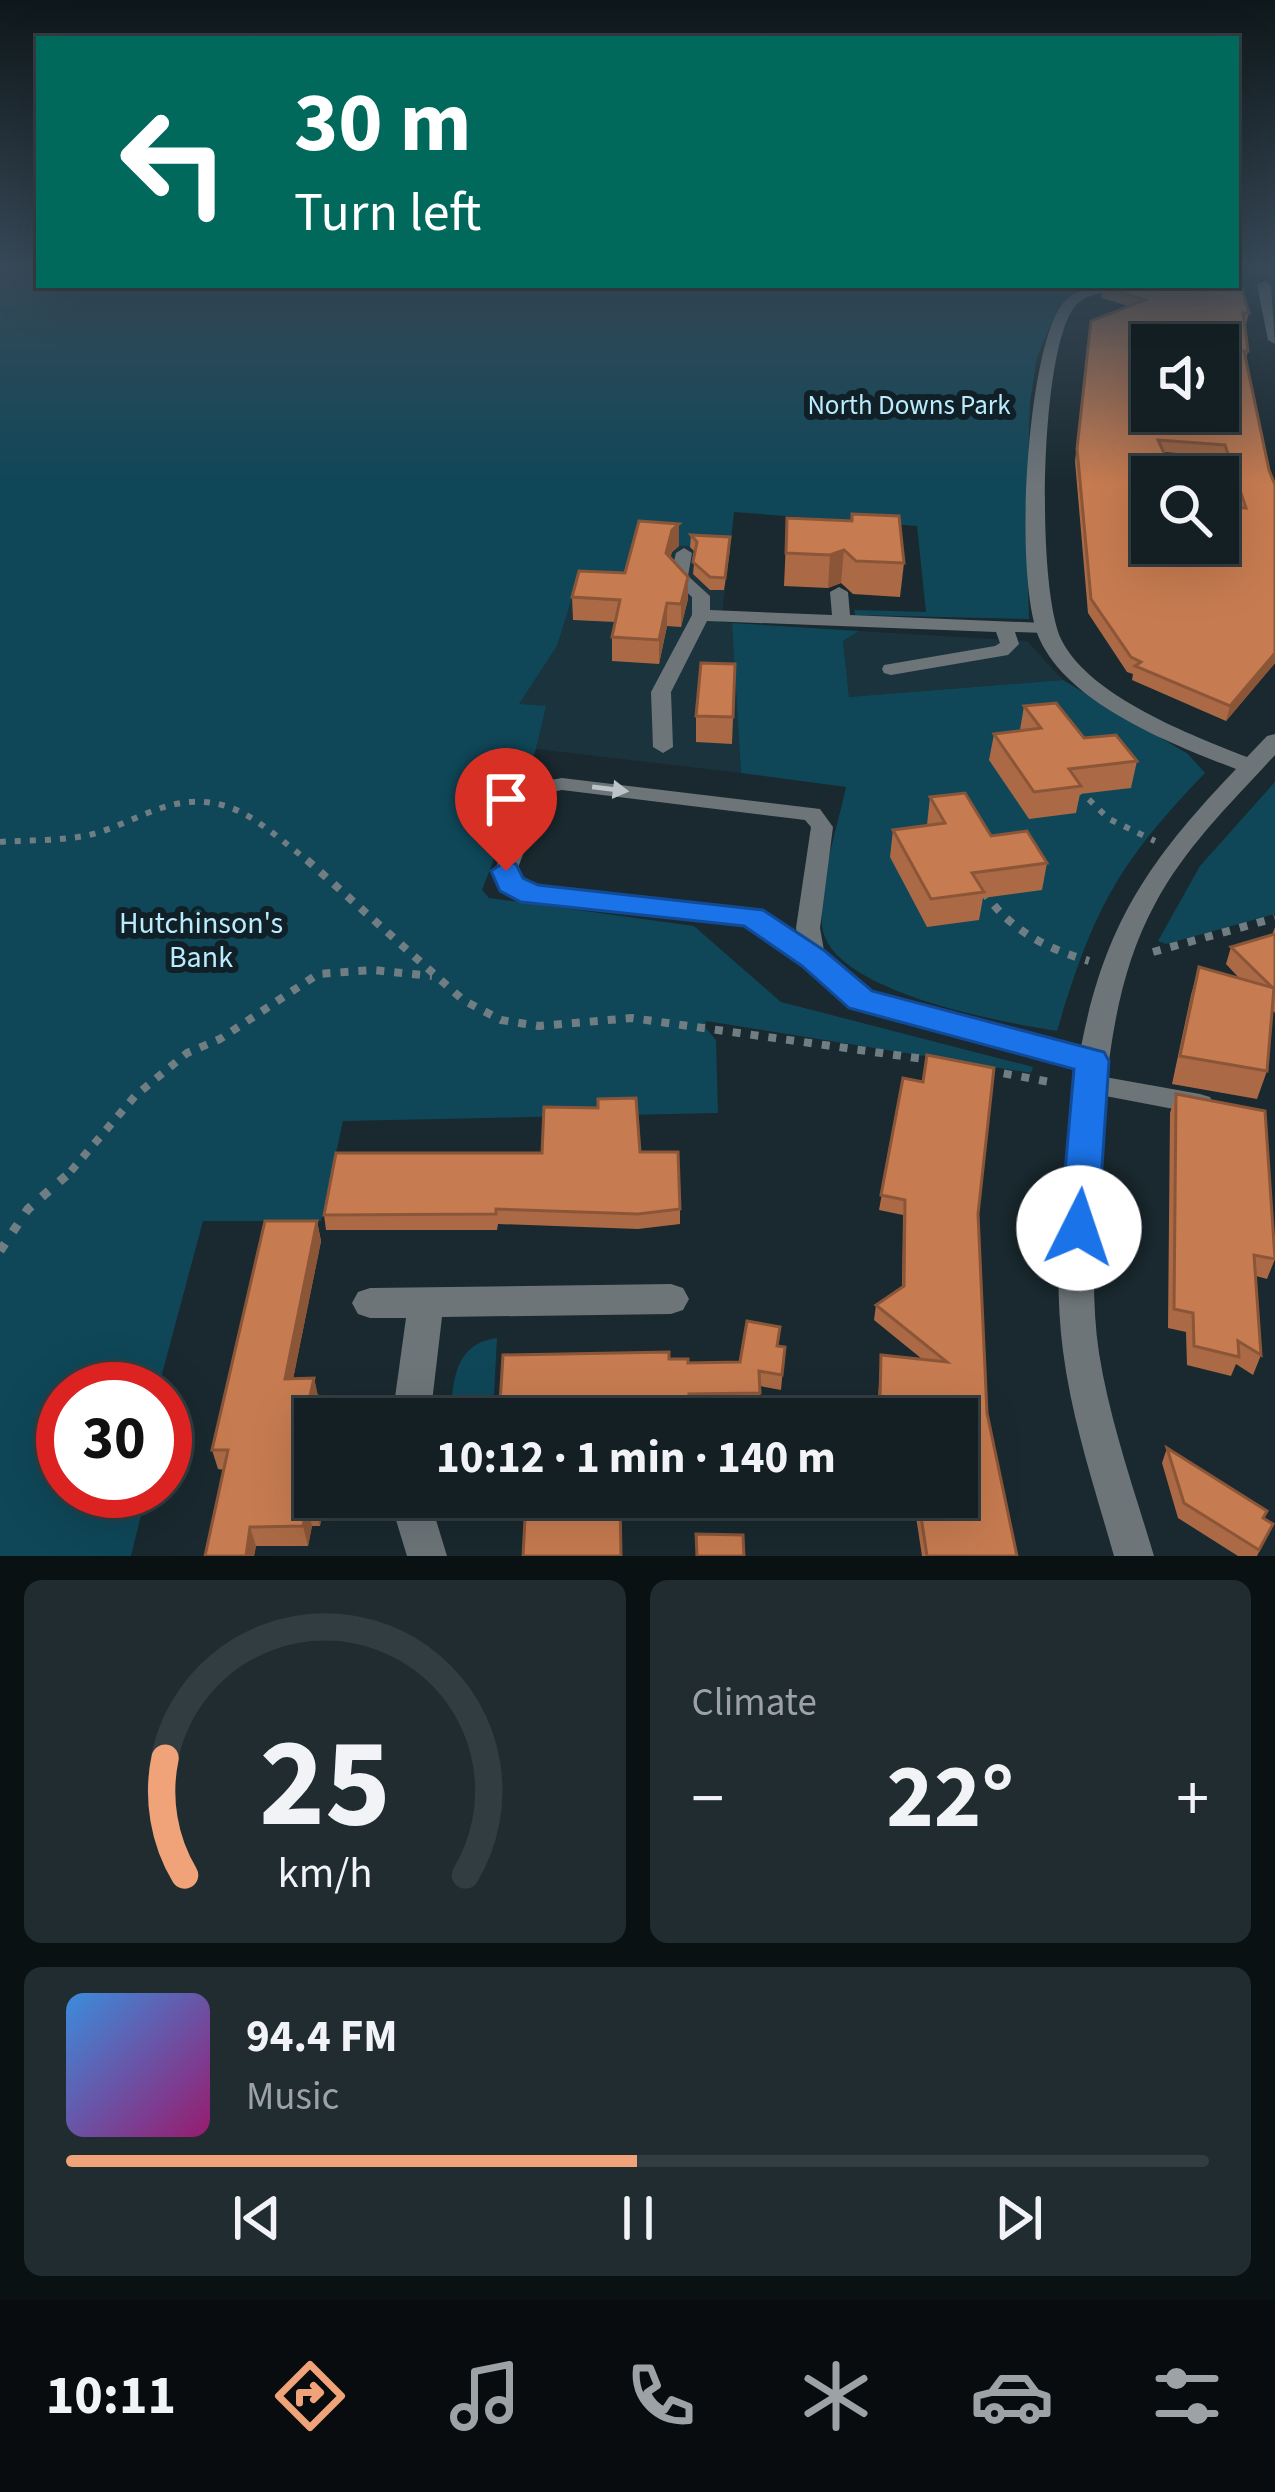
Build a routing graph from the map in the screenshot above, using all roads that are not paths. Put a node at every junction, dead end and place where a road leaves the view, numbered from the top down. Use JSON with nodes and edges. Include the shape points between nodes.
{"nodes":[{"id":1,"x":1054,"y":341,"type":"edge"},
{"id":2,"x":684,"y":554,"type":"dead end"},
{"id":3,"x":839,"y":592,"type":"dead end"},
{"id":4,"x":701,"y":615,"type":"junction"},
{"id":5,"x":841,"y":620,"type":"junction"},
{"id":6,"x":1003,"y":626,"type":"junction"},
{"id":7,"x":1045,"y":628,"type":"junction"},
{"id":8,"x":891,"y":669,"type":"dead end"},
{"id":9,"x":1275,"y":741,"type":"edge"},
{"id":10,"x":663,"y":747,"type":"dead end"},
{"id":11,"x":1252,"y":766,"type":"junction"},
{"id":12,"x":813,"y":959,"type":"junction"},
{"id":13,"x":1037,"y":1046,"type":"joint"},
{"id":14,"x":1090,"y":1078,"type":"junction"},
{"id":15,"x":1228,"y":1109,"type":"edge"},
{"id":16,"x":671,"y":1299,"type":"dead end"},
{"id":17,"x":426,"y":1302,"type":"junction"},
{"id":18,"x":370,"y":1303,"type":"dead end"},
{"id":19,"x":414,"y":1398,"type":"edge"},
{"id":20,"x":415,"y":1518,"type":"edge"},
{"id":21,"x":427,"y":1556,"type":"edge"},
{"id":22,"x":1134,"y":1556,"type":"edge"}],
"edges":[{"from":1,"to":7,"type":"street","via":[[1036,508]]},
{"from":2,"to":4,"type":"lane","via":[[679,577],[701,596]]},
{"from":3,"to":5,"type":"lane"},
{"from":4,"to":5,"type":"lane"},
{"from":4,"to":10,"type":"lane","via":[[661,692]]},
{"from":5,"to":6,"type":"lane"},
{"from":6,"to":7,"type":"lane"},
{"from":6,"to":8,"type":"lane","via":[[1006,650]]},
{"from":7,"to":11,"type":"street","via":[[1066,662],[1102,692]]},
{"from":9,"to":11,"type":"street"},
{"from":11,"to":14,"type":"street","via":[[1142,902],[1118,962]]},
{"from":12,"to":12,"type":"lane","one_way":true,"via":[[745,915],[516,889],[506,871],[535,795],[562,784],[812,814],[822,827],[808,928]]},
{"from":12,"to":13,"type":"lane","via":[[861,1000]]},
{"from":13,"to":14,"type":"street"},
{"from":14,"to":15,"type":"lane"},
{"from":14,"to":22,"type":"street","via":[[1078,1326]]},
{"from":16,"to":17,"type":"street"},
{"from":17,"to":18,"type":"street"},
{"from":17,"to":19,"type":"street"},
{"from":20,"to":21,"type":"street"}]}
